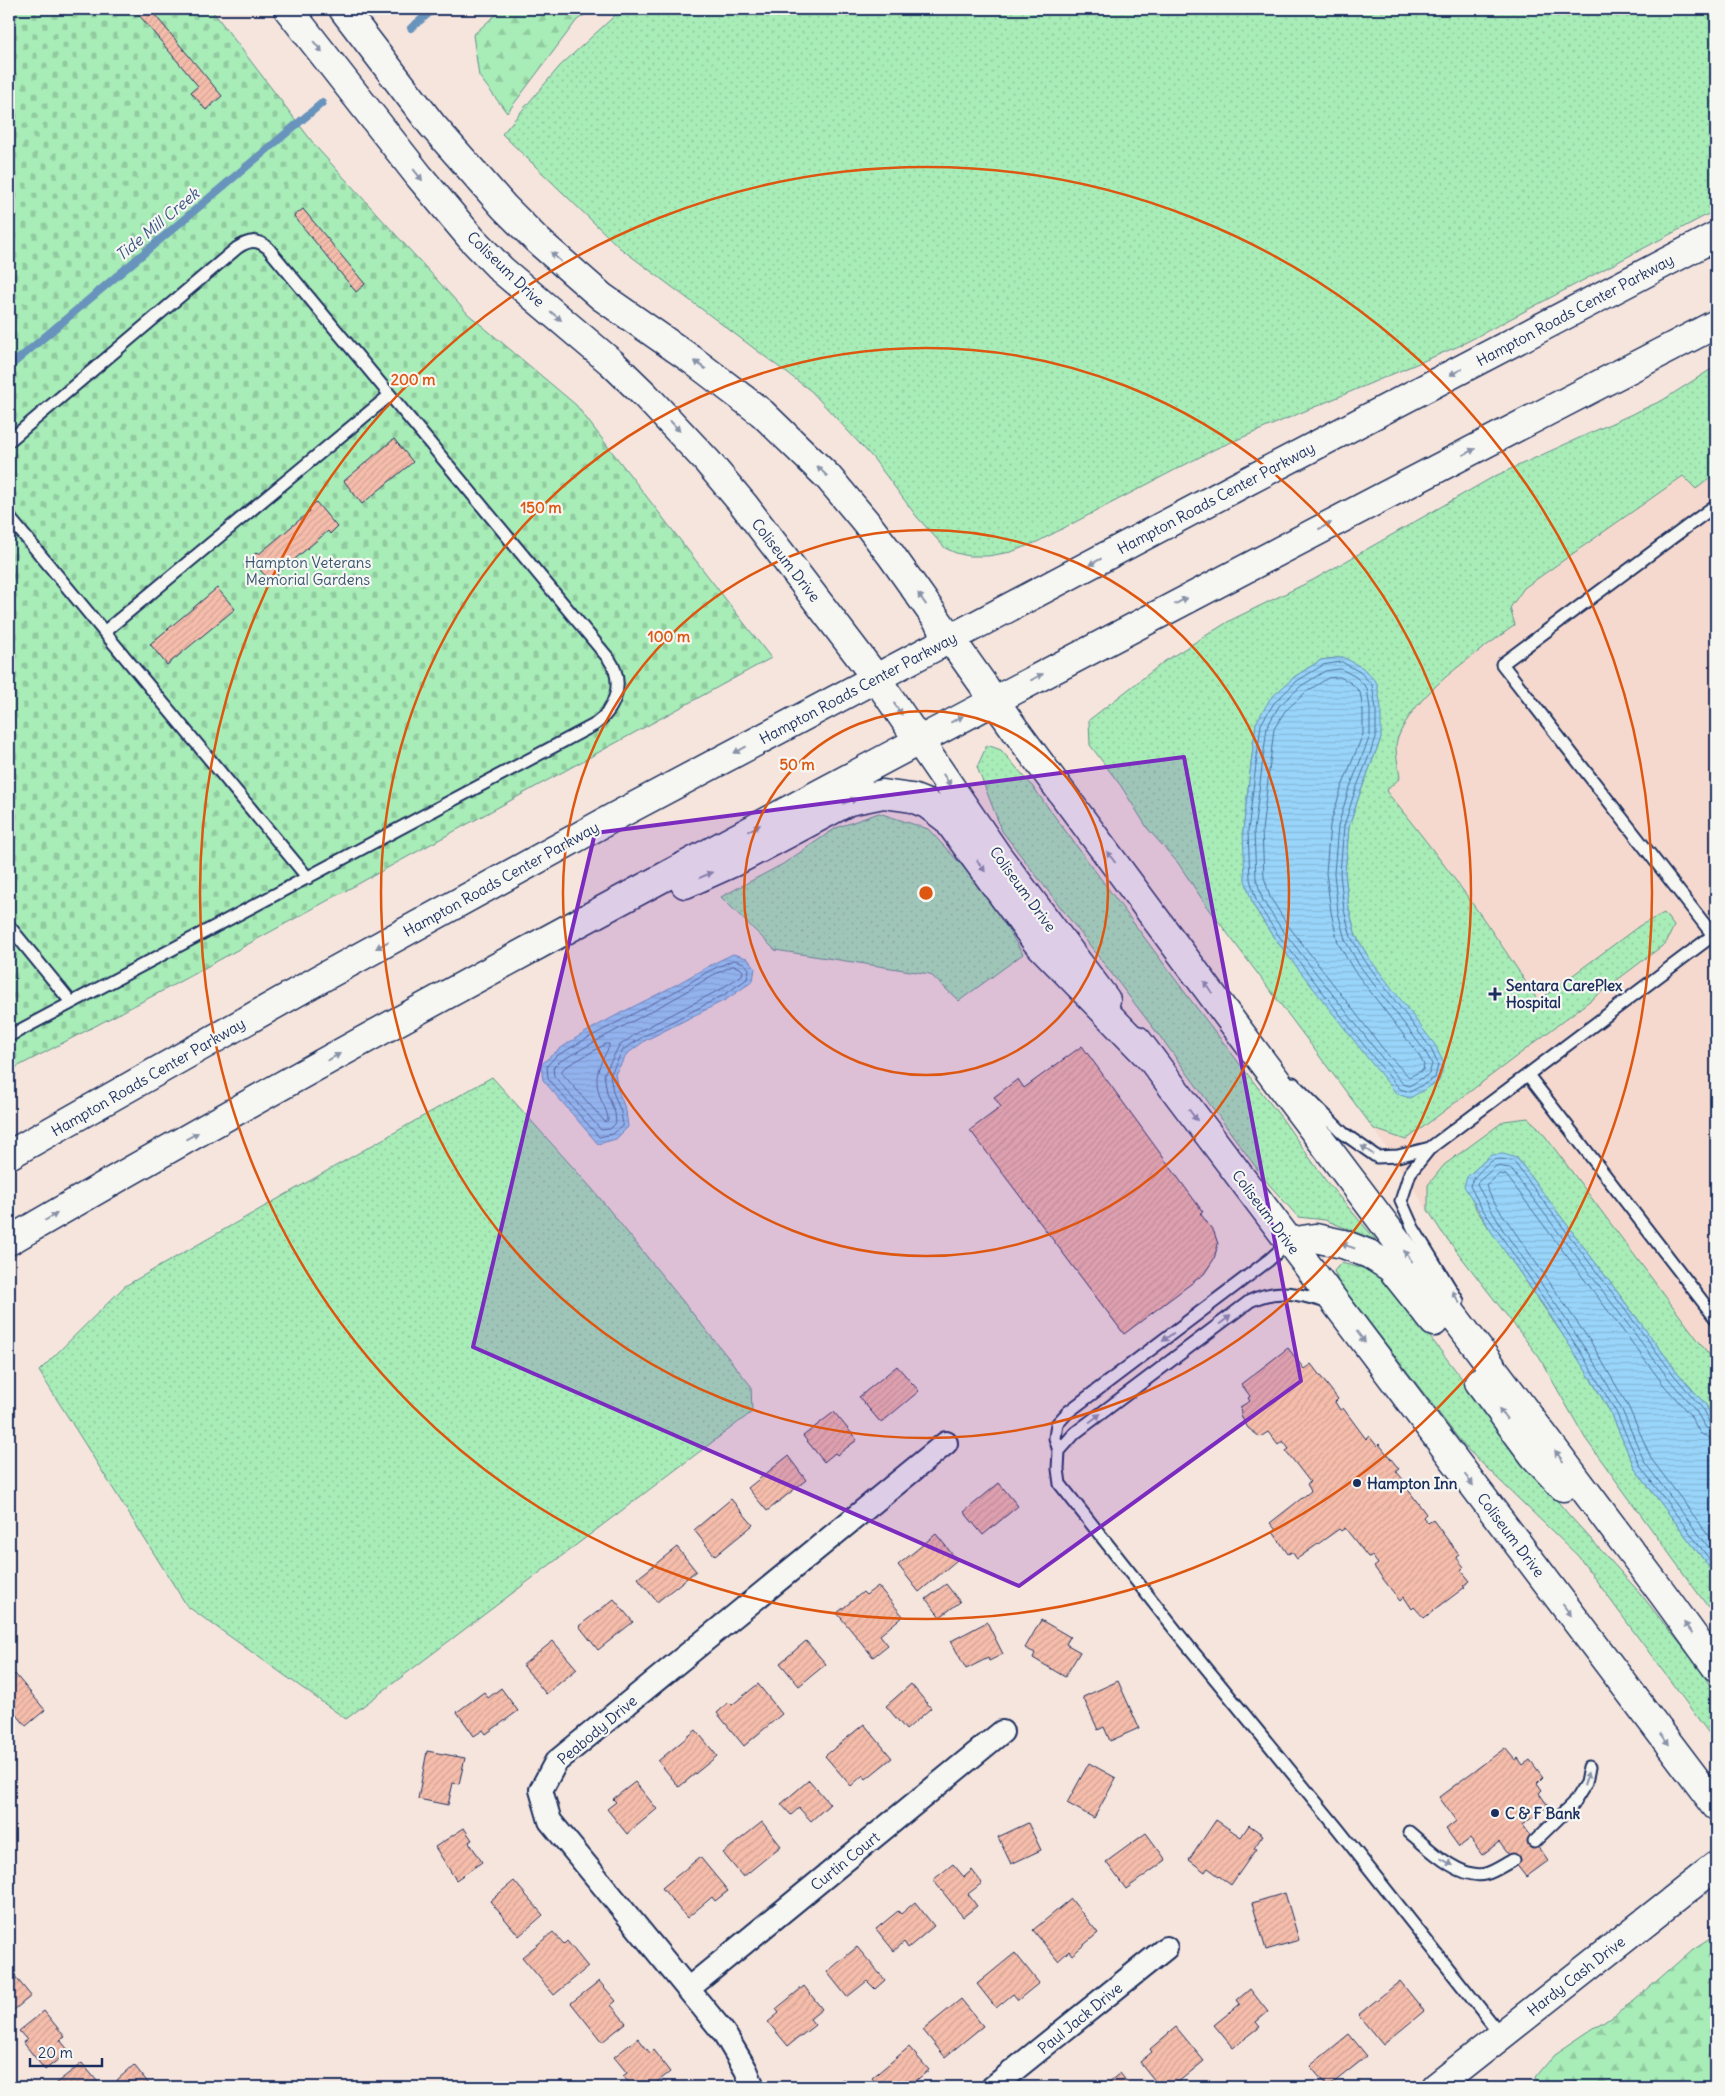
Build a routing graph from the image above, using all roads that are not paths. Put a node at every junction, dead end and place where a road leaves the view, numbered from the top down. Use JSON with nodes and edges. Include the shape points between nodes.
{"nodes":[{"id":1,"x":288,"y":9,"type":"edge"},
{"id":2,"x":343,"y":9,"type":"edge"},
{"id":3,"x":1716,"y":236,"type":"edge"},
{"id":4,"x":1716,"y":324,"type":"edge"},
{"id":5,"x":1716,"y":344,"type":"edge"},
{"id":6,"x":1597,"y":386,"type":"junction"},
{"id":7,"x":390,"y":395,"type":"junction"},
{"id":8,"x":9,"y":441,"type":"edge"},
{"id":9,"x":1716,"y":505,"type":"edge"},
{"id":10,"x":9,"y":517,"type":"edge"},
{"id":11,"x":104,"y":632,"type":"junction"},
{"id":12,"x":950,"y":639,"type":"junction"},
{"id":13,"x":876,"y":678,"type":"junction"},
{"id":14,"x":994,"y":700,"type":"junction"},
{"id":15,"x":920,"y":739,"type":"junction"},
{"id":16,"x":308,"y":878,"type":"junction"},
{"id":17,"x":9,"y":926,"type":"edge"},
{"id":18,"x":1715,"y":936,"type":"edge"},
{"id":19,"x":470,"y":981,"type":"junction"},
{"id":20,"x":71,"y":1002,"type":"junction"},
{"id":21,"x":1236,"y":1027,"type":"junction"},
{"id":22,"x":9,"y":1036,"type":"edge"},
{"id":23,"x":1151,"y":1059,"type":"junction"},
{"id":24,"x":1528,"y":1075,"type":"junction"},
{"id":25,"x":1430,"y":1148,"type":"junction"},
{"id":26,"x":9,"y":1156,"type":"edge"},
{"id":27,"x":9,"y":1241,"type":"edge"},
{"id":28,"x":1289,"y":1242,"type":"junction"},
{"id":29,"x":1337,"y":1305,"type":"junction"},
{"id":30,"x":1716,"y":1319,"type":"edge"},
{"id":31,"x":1526,"y":1413,"type":"junction"},
{"id":32,"x":946,"y":1443,"type":"dead end"},
{"id":33,"x":1059,"y":1451,"type":"junction"},
{"id":34,"x":1663,"y":1594,"type":"junction"},
{"id":35,"x":1716,"y":1667,"type":"edge"},
{"id":36,"x":1002,"y":1732,"type":"dead end"},
{"id":37,"x":1589,"y":1767,"type":"dead end"},
{"id":38,"x":1716,"y":1806,"type":"edge"},
{"id":39,"x":1409,"y":1832,"type":"dead end"},
{"id":40,"x":1534,"y":1842,"type":"dead end"},
{"id":41,"x":1513,"y":1860,"type":"dead end"},
{"id":42,"x":1716,"y":1866,"type":"edge"},
{"id":43,"x":1166,"y":1948,"type":"dead end"},
{"id":44,"x":688,"y":1989,"type":"junction"},
{"id":45,"x":1501,"y":2035,"type":"junction"},
{"id":46,"x":753,"y":2087,"type":"edge"},
{"id":47,"x":993,"y":2087,"type":"edge"},
{"id":48,"x":1436,"y":2087,"type":"edge"}],
"edges":[{"from":1,"to":13,"type":"street","name":"Coliseum Drive","one_way":true,"via":[[472,238],[502,270],[612,363],[707,461]]},
{"from":12,"to":2,"type":"street","one_way":true,"via":[[891,555],[828,477],[762,413],[602,297],[537,240],[432,125]]},
{"from":3,"to":12,"type":"street","name":"Hampton Roads Center Parkway","one_way":true},
{"from":4,"to":6,"type":"street"},
{"from":5,"to":6,"type":"street","via":[[1657,368]]},
{"from":14,"to":6,"type":"street","one_way":true},
{"from":7,"to":8,"type":"lane","via":[[268,248],[252,241],[237,248]]},
{"from":7,"to":11,"type":"lane"},
{"from":7,"to":16,"type":"lane","via":[[609,659],[618,683],[612,706],[594,725]]},
{"from":9,"to":18,"type":"lane","via":[[1502,664]]},
{"from":10,"to":11,"type":"lane"},
{"from":11,"to":16,"type":"lane"},
{"from":12,"to":13,"type":"street","name":"Hampton Roads Center Parkway"},
{"from":12,"to":14,"type":"street"},
{"from":13,"to":15,"type":"street","name":"Coliseum Drive","one_way":true},
{"from":13,"to":26,"type":"street","name":"Hampton Roads Center Parkway","one_way":true,"via":[[327,975]]},
{"from":15,"to":14,"type":"street","one_way":true},
{"from":21,"to":14,"type":"street","one_way":true},
{"from":19,"to":15,"type":"street","one_way":true},
{"from":15,"to":23,"type":"street","name":"Coliseum Drive","one_way":true,"via":[[997,855]]},
{"from":16,"to":20,"type":"lane"},
{"from":17,"to":20,"type":"lane"},
{"from":18,"to":24,"type":"lane"},
{"from":19,"to":23,"type":"street","one_way":true,"via":[[734,862],[849,801],[898,794],[927,804],[947,820],[1036,941]]},
{"from":27,"to":19,"type":"street","one_way":true},
{"from":20,"to":22,"type":"lane"},
{"from":25,"to":21,"type":"lane","one_way":true,"via":[[1398,1156],[1377,1157],[1343,1133]]},
{"from":31,"to":21,"type":"street","one_way":true},
{"from":23,"to":28,"type":"street","name":"Coliseum Drive","one_way":true},
{"from":24,"to":25,"type":"lane"},
{"from":24,"to":30,"type":"lane"},
{"from":31,"to":25,"type":"lane","one_way":true,"via":[[1413,1228],[1401,1201],[1410,1173]]},
{"from":28,"to":29,"type":"street","name":"Coliseum Drive"},
{"from":28,"to":33,"type":"lane","one_way":true,"via":[[1068,1412],[1057,1424],[1055,1438]]},
{"from":34,"to":28,"type":"street","one_way":true,"via":[[1534,1456],[1391,1268],[1369,1254],[1343,1244],[1315,1238]]},
{"from":33,"to":29,"type":"lane","one_way":true,"via":[[1075,1433],[1250,1302],[1264,1295],[1294,1293]]},
{"from":29,"to":38,"type":"street","name":"Coliseum Drive","one_way":true},
{"from":34,"to":31,"type":"street","one_way":true},
{"from":32,"to":44,"type":"street","name":"Peabody Drive","via":[[556,1762],[540,1790],[550,1821]]},
{"from":33,"to":45,"type":"lane","via":[[1060,1484],[1068,1496]]},
{"from":35,"to":34,"type":"street","one_way":true},
{"from":36,"to":44,"type":"street","name":"Curtin Court"},
{"from":40,"to":37,"type":"lane","one_way":true,"via":[[1573,1804],[1586,1783]]},
{"from":39,"to":41,"type":"lane","one_way":true,"via":[[1441,1859],[1463,1871],[1485,1874]]},
{"from":42,"to":45,"type":"street","name":"Hardy Cash Drive"},
{"from":43,"to":47,"type":"street","name":"Paul Jack Drive"},
{"from":44,"to":46,"type":"street","name":"Peabody Drive","via":[[724,2033]]},
{"from":45,"to":48,"type":"street","name":"Hardy Cash Drive"}]}
